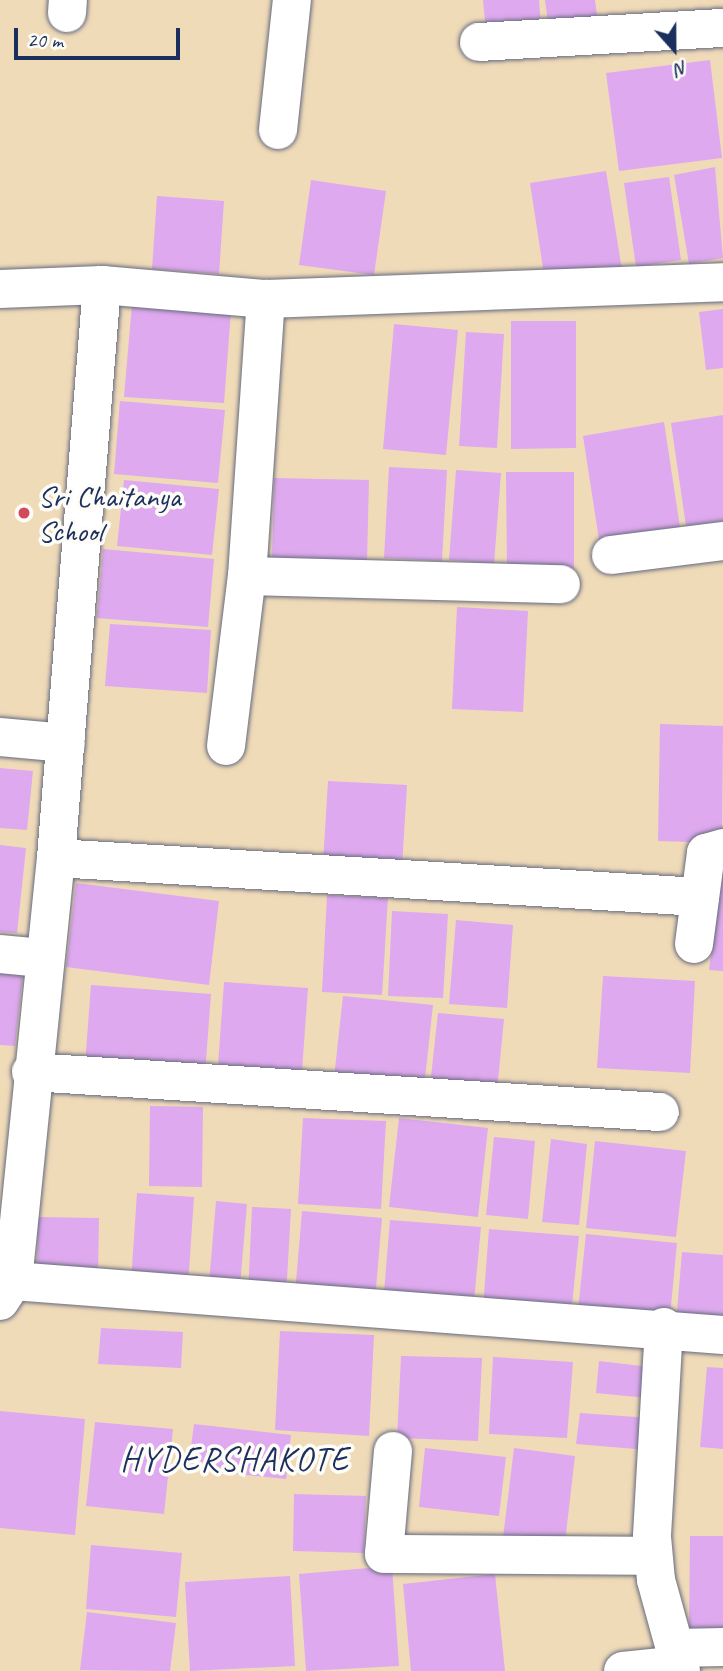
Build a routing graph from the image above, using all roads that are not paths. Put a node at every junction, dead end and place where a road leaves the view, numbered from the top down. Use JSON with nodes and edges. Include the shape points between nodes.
{"nodes":[{"id":1,"x":292,"y":0,"type":"edge"},
{"id":2,"x":723,"y":28,"type":"edge"},
{"id":3,"x":479,"y":42,"type":"dead end"},
{"id":4,"x":278,"y":130,"type":"dead end"},
{"id":5,"x":723,"y":282,"type":"edge"},
{"id":6,"x":102,"y":285,"type":"junction"},
{"id":7,"x":0,"y":289,"type":"edge"},
{"id":8,"x":266,"y":299,"type":"junction"},
{"id":9,"x":723,"y":541,"type":"edge"},
{"id":10,"x":611,"y":555,"type":"dead end"},
{"id":11,"x":247,"y":576,"type":"junction"},
{"id":12,"x":561,"y":584,"type":"dead end"},
{"id":13,"x":0,"y":737,"type":"edge"},
{"id":14,"x":66,"y":743,"type":"junction"},
{"id":15,"x":226,"y":746,"type":"dead end"},
{"id":16,"x":723,"y":848,"type":"edge"},
{"id":17,"x":56,"y":858,"type":"junction"},
{"id":18,"x":700,"y":897,"type":"junction"},
{"id":19,"x":694,"y":944,"type":"dead end"},
{"id":20,"x":0,"y":954,"type":"edge"},
{"id":21,"x":43,"y":958,"type":"junction"},
{"id":22,"x":31,"y":1072,"type":"junction"},
{"id":23,"x":660,"y":1112,"type":"dead end"},
{"id":24,"x":6,"y":1291,"type":"edge"},
{"id":25,"x":664,"y":1327,"type":"junction"},
{"id":26,"x":723,"y":1335,"type":"edge"},
{"id":27,"x":393,"y":1451,"type":"dead end"},
{"id":28,"x":653,"y":1556,"type":"junction"},
{"id":29,"x":723,"y":1647,"type":"edge"},
{"id":30,"x":678,"y":1661,"type":"edge"},
{"id":31,"x":623,"y":1671,"type":"edge"}],
"edges":[{"from":1,"to":4,"type":"street"},
{"from":2,"to":3,"type":"street"},
{"from":5,"to":8,"type":"street"},
{"from":6,"to":7,"type":"street"},
{"from":6,"to":8,"type":"street"},
{"from":6,"to":14,"type":"street"},
{"from":8,"to":11,"type":"street"},
{"from":9,"to":10,"type":"street"},
{"from":11,"to":12,"type":"street"},
{"from":11,"to":15,"type":"street"},
{"from":13,"to":14,"type":"street"},
{"from":14,"to":17,"type":"street"},
{"from":16,"to":18,"type":"street","via":[[706,853]]},
{"from":17,"to":18,"type":"street"},
{"from":17,"to":21,"type":"street"},
{"from":18,"to":19,"type":"street"},
{"from":20,"to":21,"type":"street"},
{"from":21,"to":22,"type":"street"},
{"from":22,"to":23,"type":"street"},
{"from":22,"to":24,"type":"street"},
{"from":24,"to":25,"type":"street"},
{"from":25,"to":26,"type":"street"},
{"from":25,"to":28,"type":"street"},
{"from":27,"to":28,"type":"street","via":[[384,1554]]},
{"from":28,"to":30,"type":"street"},
{"from":29,"to":30,"type":"street"},
{"from":30,"to":31,"type":"street"}]}
